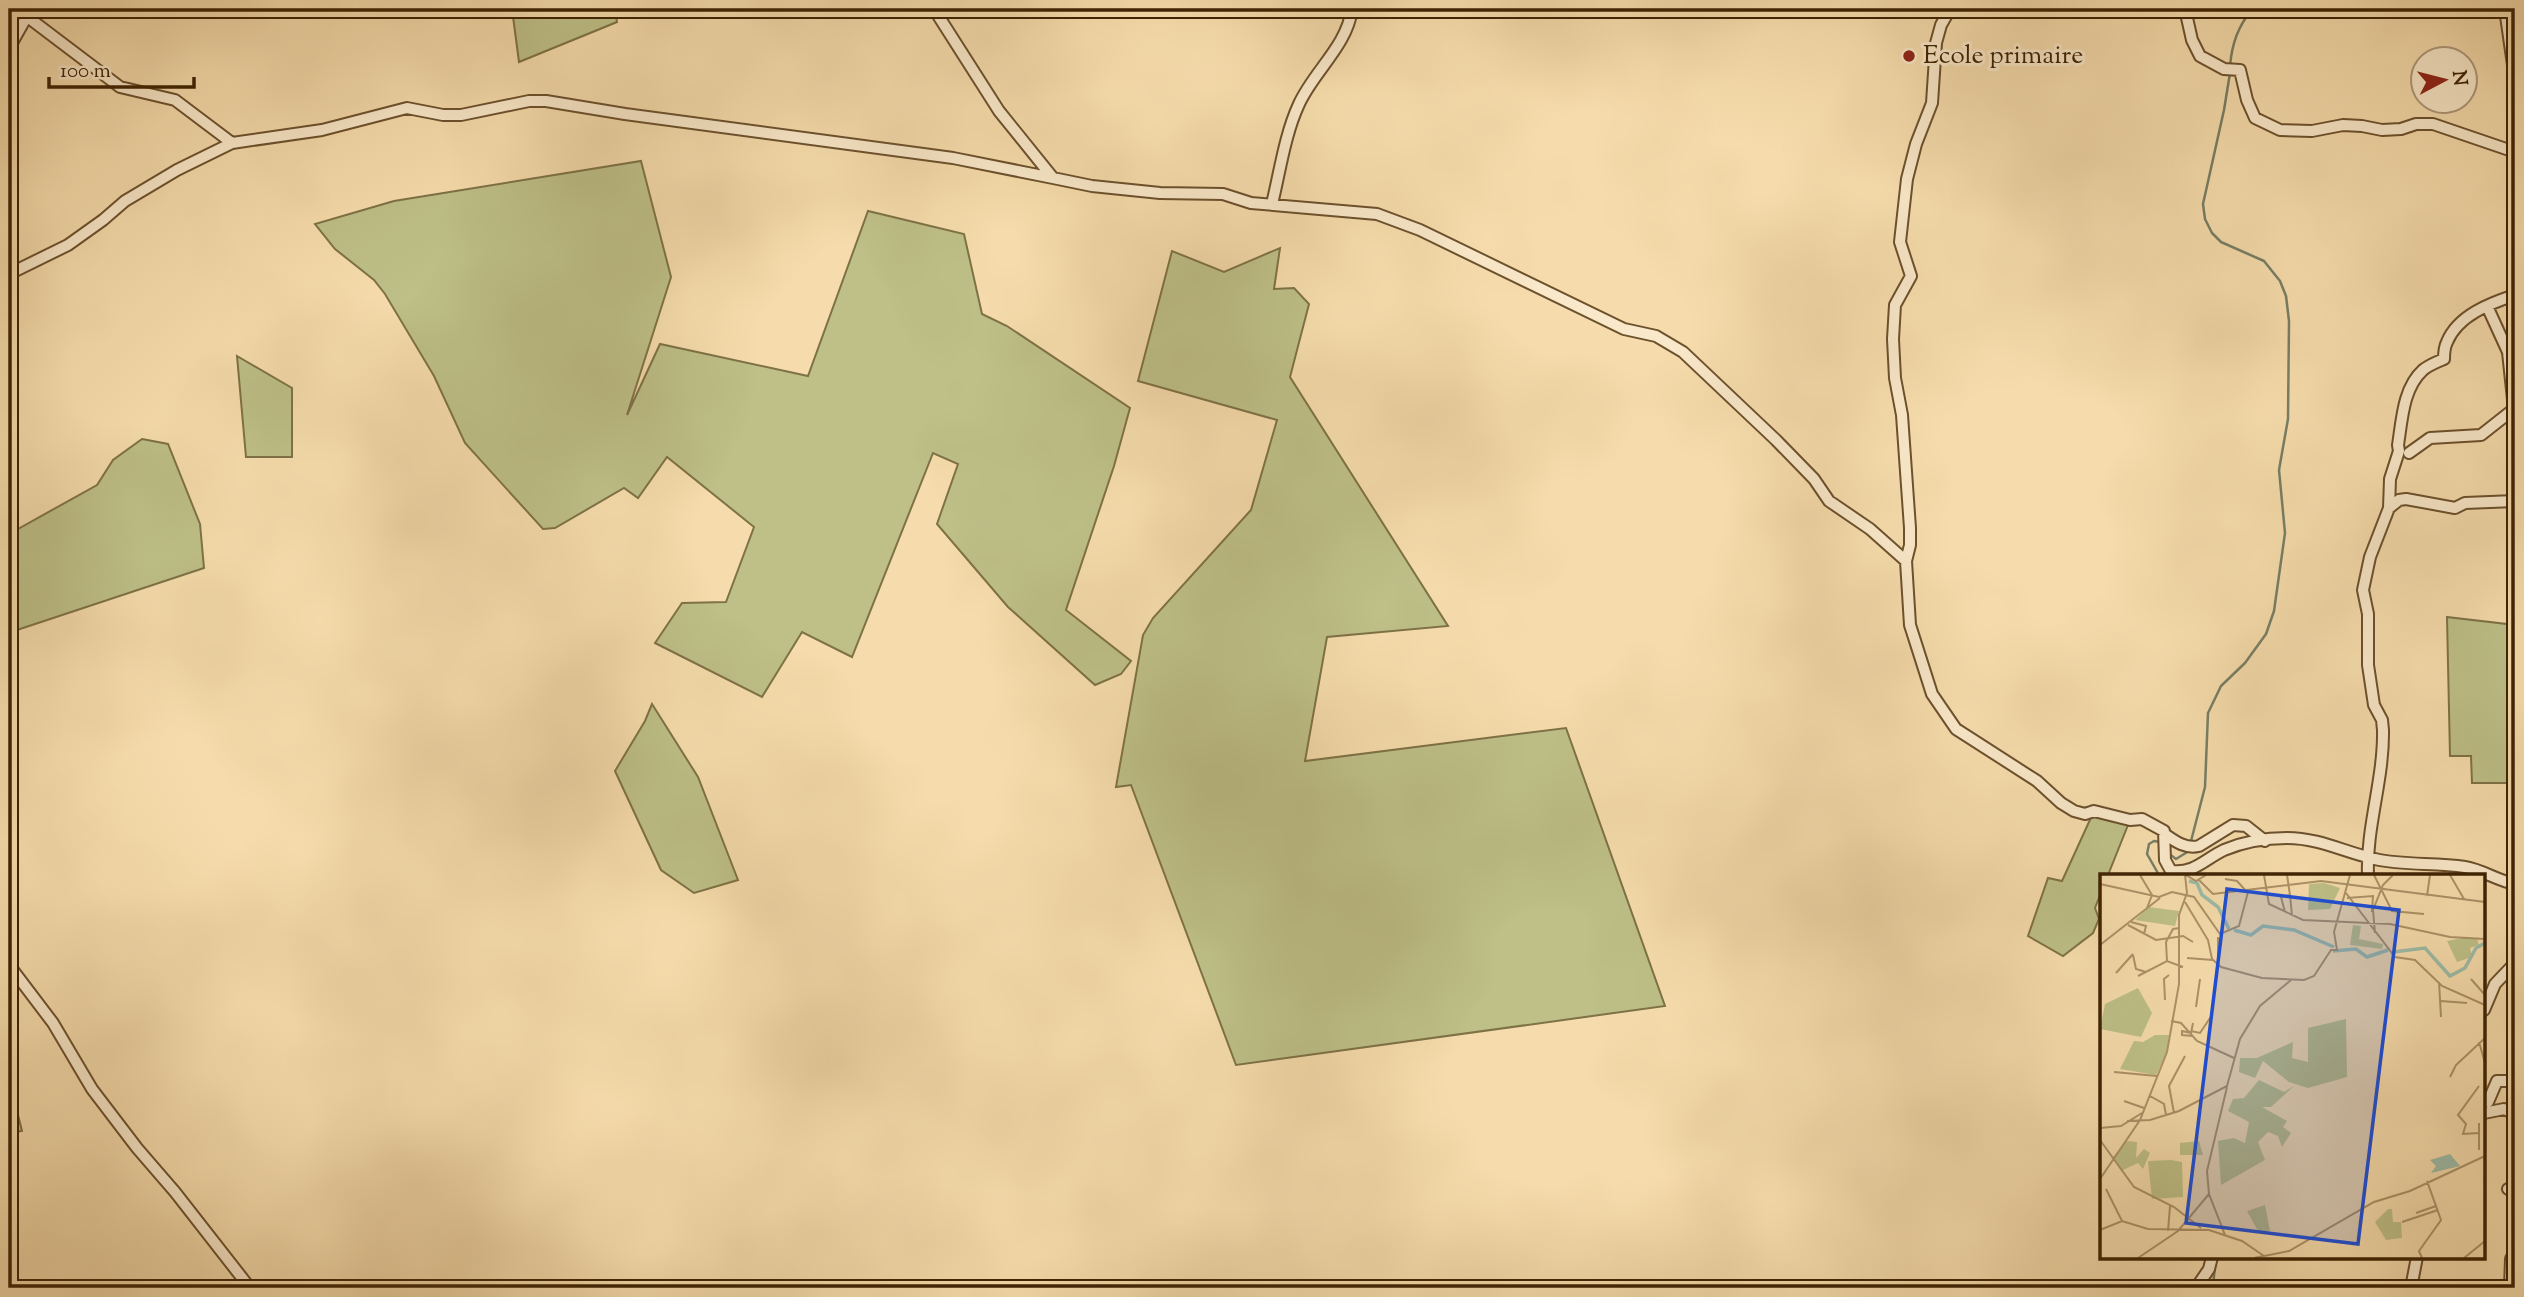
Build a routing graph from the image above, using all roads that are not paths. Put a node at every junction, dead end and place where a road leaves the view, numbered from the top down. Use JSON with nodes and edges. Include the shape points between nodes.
{"nodes":[{"id":1,"x":17,"y":9,"type":"edge"},
{"id":2,"x":934,"y":9,"type":"edge"},
{"id":3,"x":1352,"y":9,"type":"edge"},
{"id":4,"x":1950,"y":9,"type":"edge"},
{"id":5,"x":2185,"y":9,"type":"edge"},
{"id":6,"x":2505,"y":9,"type":"edge"},
{"id":7,"x":29,"y":12,"type":"edge"},
{"id":8,"x":9,"y":48,"type":"edge"},
{"id":9,"x":2515,"y":79,"type":"edge"},
{"id":10,"x":232,"y":143,"type":"junction"},
{"id":11,"x":2515,"y":152,"type":"edge"},
{"id":12,"x":1053,"y":178,"type":"junction"},
{"id":13,"x":1272,"y":204,"type":"junction"},
{"id":14,"x":9,"y":274,"type":"edge"},
{"id":15,"x":2515,"y":295,"type":"edge"},
{"id":16,"x":2487,"y":306,"type":"junction"},
{"id":17,"x":2515,"y":409,"type":"edge"},
{"id":18,"x":2409,"y":453,"type":"dead end"},
{"id":19,"x":2515,"y":501,"type":"edge"},
{"id":20,"x":2389,"y":508,"type":"junction"},
{"id":21,"x":1906,"y":561,"type":"junction"},
{"id":22,"x":2166,"y":835,"type":"junction"},
{"id":23,"x":2265,"y":841,"type":"junction"},
{"id":24,"x":2370,"y":858,"type":"junction"},
{"id":25,"x":2368,"y":874,"type":"edge"},
{"id":26,"x":2515,"y":884,"type":"edge"},
{"id":27,"x":2515,"y":964,"type":"edge"},
{"id":28,"x":9,"y":965,"type":"edge"},
{"id":29,"x":2486,"y":1005,"type":"edge"},
{"id":30,"x":2515,"y":1081,"type":"edge"},
{"id":31,"x":2486,"y":1101,"type":"edge"},
{"id":32,"x":2504,"y":1109,"type":"junction"},
{"id":33,"x":2486,"y":1114,"type":"edge"},
{"id":34,"x":2515,"y":1114,"type":"edge"},
{"id":35,"x":2515,"y":1251,"type":"edge"},
{"id":36,"x":2211,"y":1258,"type":"edge"},
{"id":37,"x":2417,"y":1258,"type":"edge"},
{"id":38,"x":250,"y":1288,"type":"edge"},
{"id":39,"x":2196,"y":1288,"type":"edge"},
{"id":40,"x":2411,"y":1288,"type":"edge"},
{"id":41,"x":2510,"y":1288,"type":"edge"}],
"edges":[{"from":1,"to":7,"type":"street"},
{"from":2,"to":12,"type":"street","via":[[1003,117]]},
{"from":3,"to":13,"type":"street","via":[[1345,35],[1298,106]]},
{"from":4,"to":21,"type":"street","via":[[1936,43],[1929,115],[1907,179],[1900,242],[1910,276],[1895,305],[1893,322],[1910,528]]},
{"from":5,"to":11,"type":"street","via":[[2200,56],[2224,69],[2240,71],[2255,118],[2264,124],[2301,132],[2343,125],[2382,130],[2433,124]]},
{"from":6,"to":9,"type":"street"},
{"from":7,"to":8,"type":"street"},
{"from":7,"to":10,"type":"street","via":[[95,71],[120,87],[175,100]]},
{"from":10,"to":12,"type":"street","via":[[322,131],[407,108],[443,115],[547,101],[953,158]]},
{"from":10,"to":14,"type":"street","via":[[125,201],[68,245]]},
{"from":12,"to":13,"type":"street","via":[[1160,193],[1223,194]]},
{"from":13,"to":21,"type":"street","via":[[1395,220],[1624,329],[1665,341],[1683,352],[1776,440],[1829,500]]},
{"from":15,"to":16,"type":"street"},
{"from":16,"to":17,"type":"street","via":[[2508,352]]},
{"from":16,"to":20,"type":"street","via":[[2457,327],[2446,342],[2444,359],[2424,370],[2412,385],[2390,479]]},
{"from":17,"to":18,"type":"street","via":[[2481,435],[2430,438]]},
{"from":19,"to":20,"type":"street","via":[[2465,503],[2455,508],[2406,499]]},
{"from":20,"to":24,"type":"street","via":[[2370,556],[2363,590],[2368,665],[2383,730]]},
{"from":21,"to":22,"type":"street","via":[[1910,625],[1919,656],[1932,694],[1956,729],[2037,781],[2074,811],[2142,819]]},
{"from":22,"to":23,"type":"street","via":[[2193,847],[2233,825],[2246,826]]},
{"from":22,"to":23,"type":"street","via":[[2167,866],[2185,873],[2225,850]]},
{"from":23,"to":24,"type":"street","via":[[2307,838]]},
{"from":24,"to":25,"type":"street"},
{"from":24,"to":26,"type":"street","via":[[2463,866]]},
{"from":27,"to":29,"type":"street","via":[[2495,984]]},
{"from":28,"to":38,"type":"street","via":[[53,1023],[92,1089]]},
{"from":30,"to":31,"type":"street","via":[[2497,1081]]},
{"from":31,"to":32,"type":"street"},
{"from":32,"to":33,"type":"street"},
{"from":32,"to":34,"type":"street"},
{"from":35,"to":41,"type":"street"},
{"from":36,"to":39,"type":"street"},
{"from":37,"to":40,"type":"street"}]}
